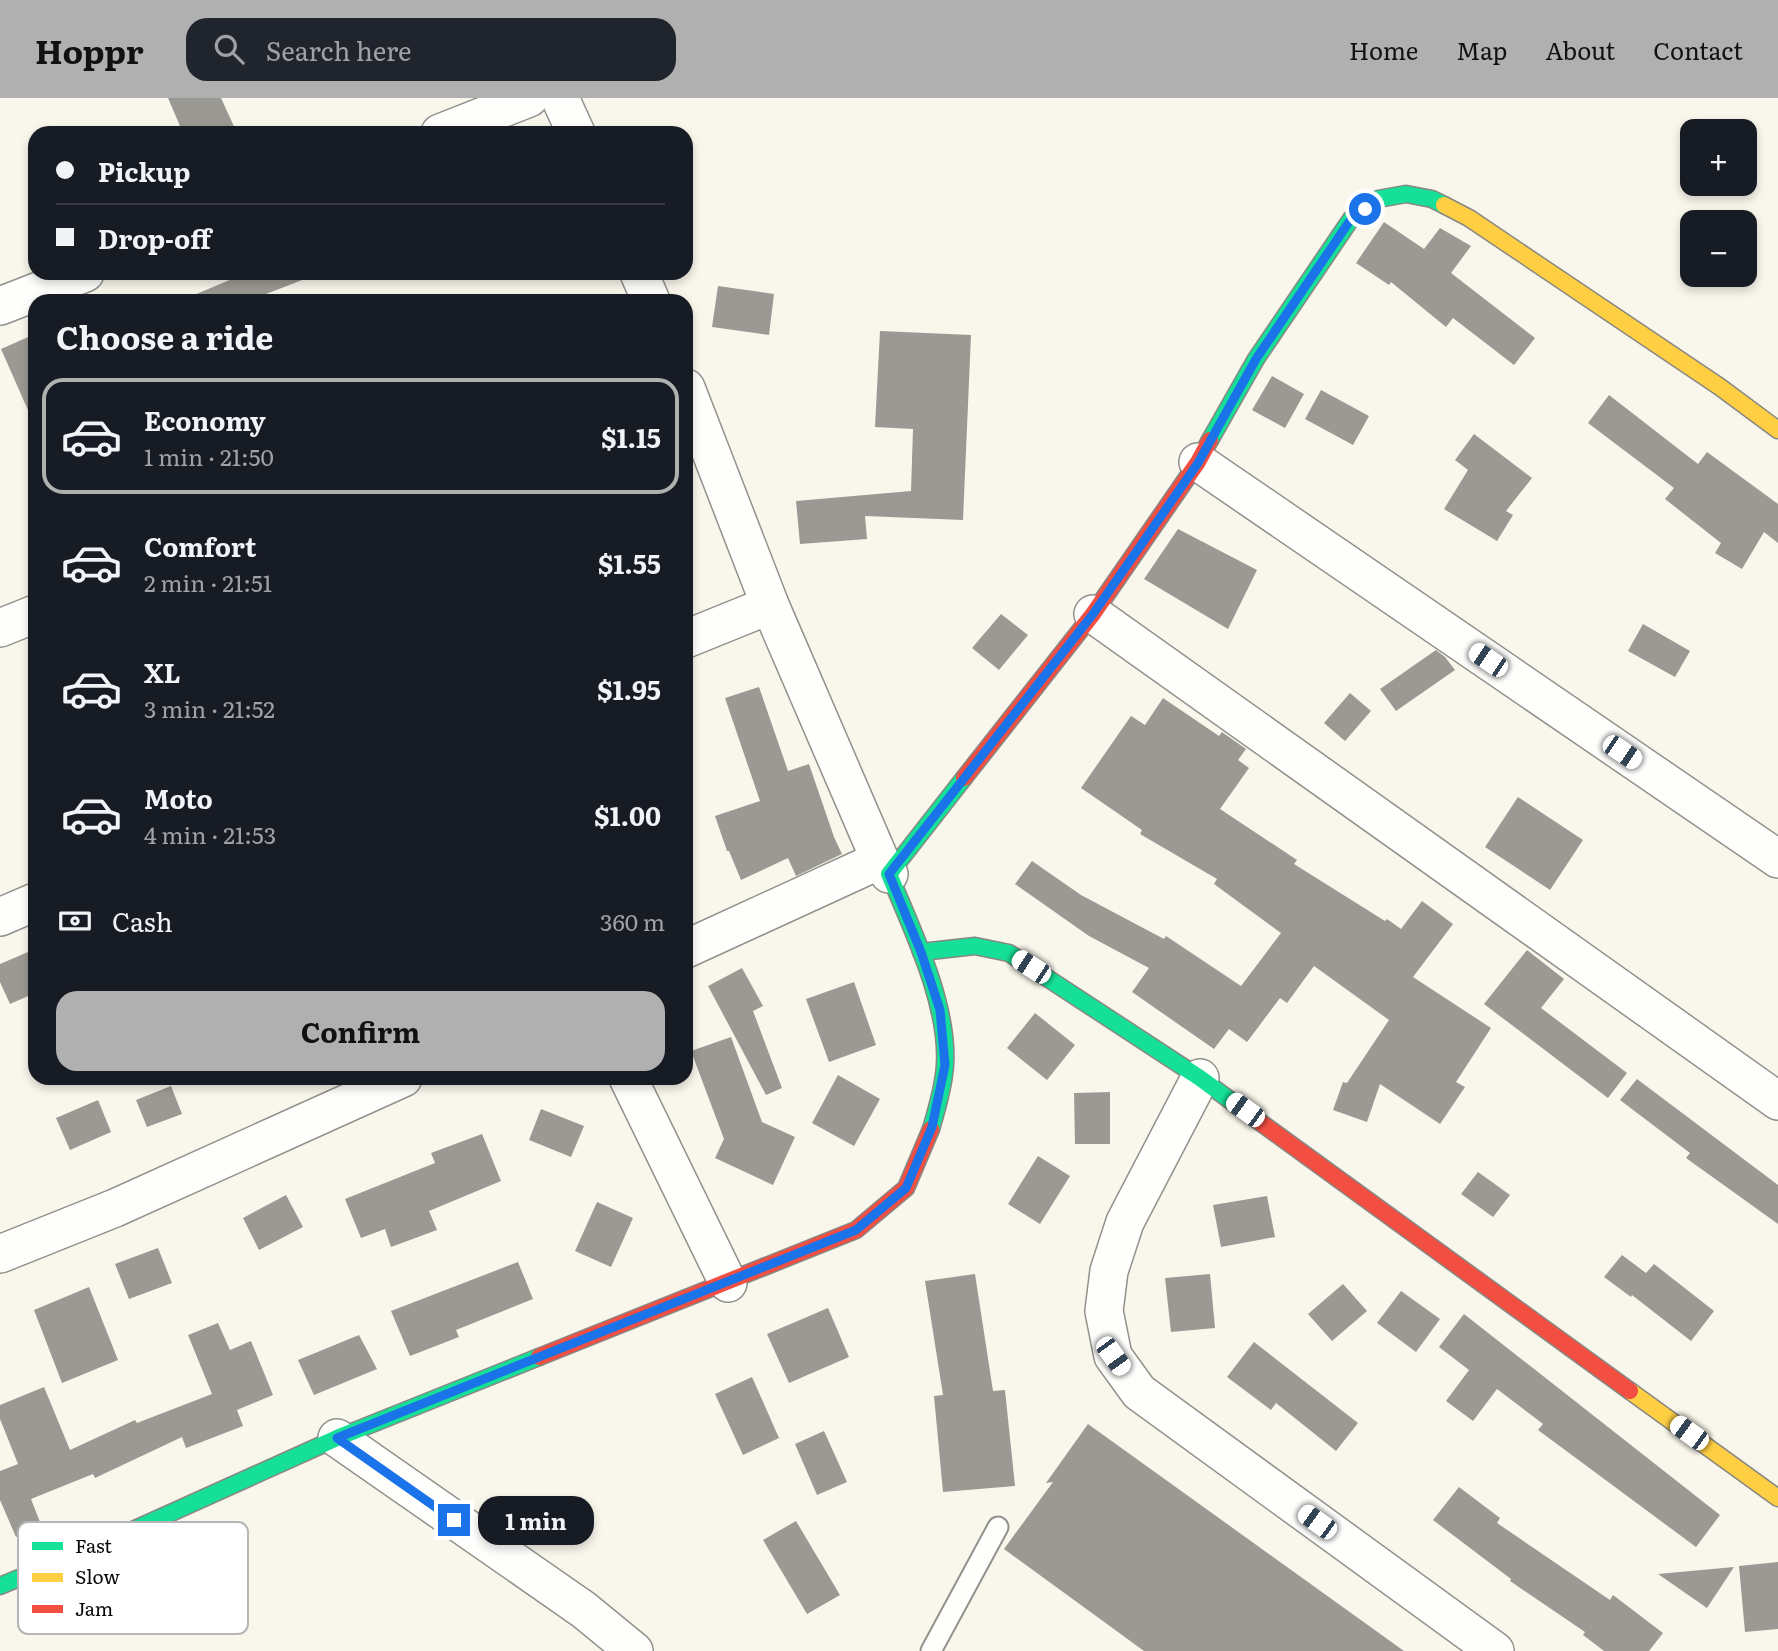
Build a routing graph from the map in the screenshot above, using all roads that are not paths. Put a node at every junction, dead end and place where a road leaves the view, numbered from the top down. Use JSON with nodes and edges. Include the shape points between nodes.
{"nodes":[{"id":1,"x":529,"y":98,"type":"edge"},
{"id":2,"x":560,"y":98,"type":"edge"},
{"id":3,"x":458,"y":126,"type":"edge"},
{"id":4,"x":573,"y":126,"type":"edge"},
{"id":5,"x":67,"y":280,"type":"edge"},
{"id":6,"x":31,"y":294,"type":"edge"},
{"id":7,"x":28,"y":295,"type":"edge"},
{"id":8,"x":0,"y":306,"type":"edge"},
{"id":9,"x":693,"y":406,"type":"edge"},
{"id":10,"x":1778,"y":430,"type":"edge"},
{"id":11,"x":1198,"y":463,"type":"junction"},
{"id":12,"x":770,"y":606,"type":"junction"},
{"id":13,"x":1093,"y":614,"type":"junction"},
{"id":14,"x":28,"y":617,"type":"edge"},
{"id":15,"x":0,"y":628,"type":"edge"},
{"id":16,"x":693,"y":636,"type":"edge"},
{"id":17,"x":1778,"y":859,"type":"edge"},
{"id":18,"x":885,"y":867,"type":"junction"},
{"id":19,"x":28,"y":905,"type":"edge"},
{"id":20,"x":0,"y":917,"type":"edge"},
{"id":21,"x":693,"y":946,"type":"edge"},
{"id":22,"x":921,"y":952,"type":"junction"},
{"id":23,"x":1200,"y":1077,"type":"junction"},
{"id":24,"x":387,"y":1085,"type":"edge"},
{"id":25,"x":631,"y":1085,"type":"edge"},
{"id":26,"x":1778,"y":1101,"type":"edge"},
{"id":27,"x":0,"y":1254,"type":"edge"},
{"id":28,"x":728,"y":1283,"type":"junction"},
{"id":29,"x":337,"y":1438,"type":"junction"},
{"id":30,"x":1778,"y":1498,"type":"edge"},
{"id":31,"x":150,"y":1522,"type":"edge"},
{"id":32,"x":998,"y":1527,"type":"dead end"},
{"id":33,"x":18,"y":1578,"type":"edge"},
{"id":34,"x":0,"y":1586,"type":"edge"},
{"id":35,"x":634,"y":1651,"type":"edge"},
{"id":36,"x":931,"y":1651,"type":"edge"},
{"id":37,"x":1495,"y":1651,"type":"edge"}],
"edges":[{"from":1,"to":3,"type":"street"},
{"from":2,"to":4,"type":"street"},
{"from":5,"to":6,"type":"street"},
{"from":7,"to":8,"type":"street"},
{"from":9,"to":12,"type":"street"},
{"from":10,"to":11,"type":"street","via":[[1469,218],[1432,200],[1406,194],[1378,199],[1351,219],[1256,359]]},
{"from":11,"to":13,"type":"street"},
{"from":11,"to":17,"type":"street"},
{"from":12,"to":16,"type":"street"},
{"from":12,"to":18,"type":"street"},
{"from":13,"to":18,"type":"street"},
{"from":13,"to":26,"type":"street"},
{"from":14,"to":15,"type":"street"},
{"from":18,"to":21,"type":"street"},
{"from":18,"to":22,"type":"street"},
{"from":19,"to":20,"type":"street"},
{"from":22,"to":23,"type":"street","via":[[965,945],[1009,953]]},
{"from":22,"to":28,"type":"street","via":[[940,1010],[945,1065],[932,1127],[906,1188],[856,1230]]},
{"from":23,"to":30,"type":"street"},
{"from":23,"to":37,"type":"street","via":[[1125,1222],[1109,1271],[1104,1311],[1113,1356],[1139,1392]]},
{"from":24,"to":27,"type":"street","via":[[115,1208]]},
{"from":25,"to":28,"type":"street"},
{"from":28,"to":29,"type":"street"},
{"from":29,"to":31,"type":"street"},
{"from":29,"to":35,"type":"street","via":[[584,1610]]},
{"from":32,"to":36,"type":"lane"},
{"from":33,"to":34,"type":"street"}]}
